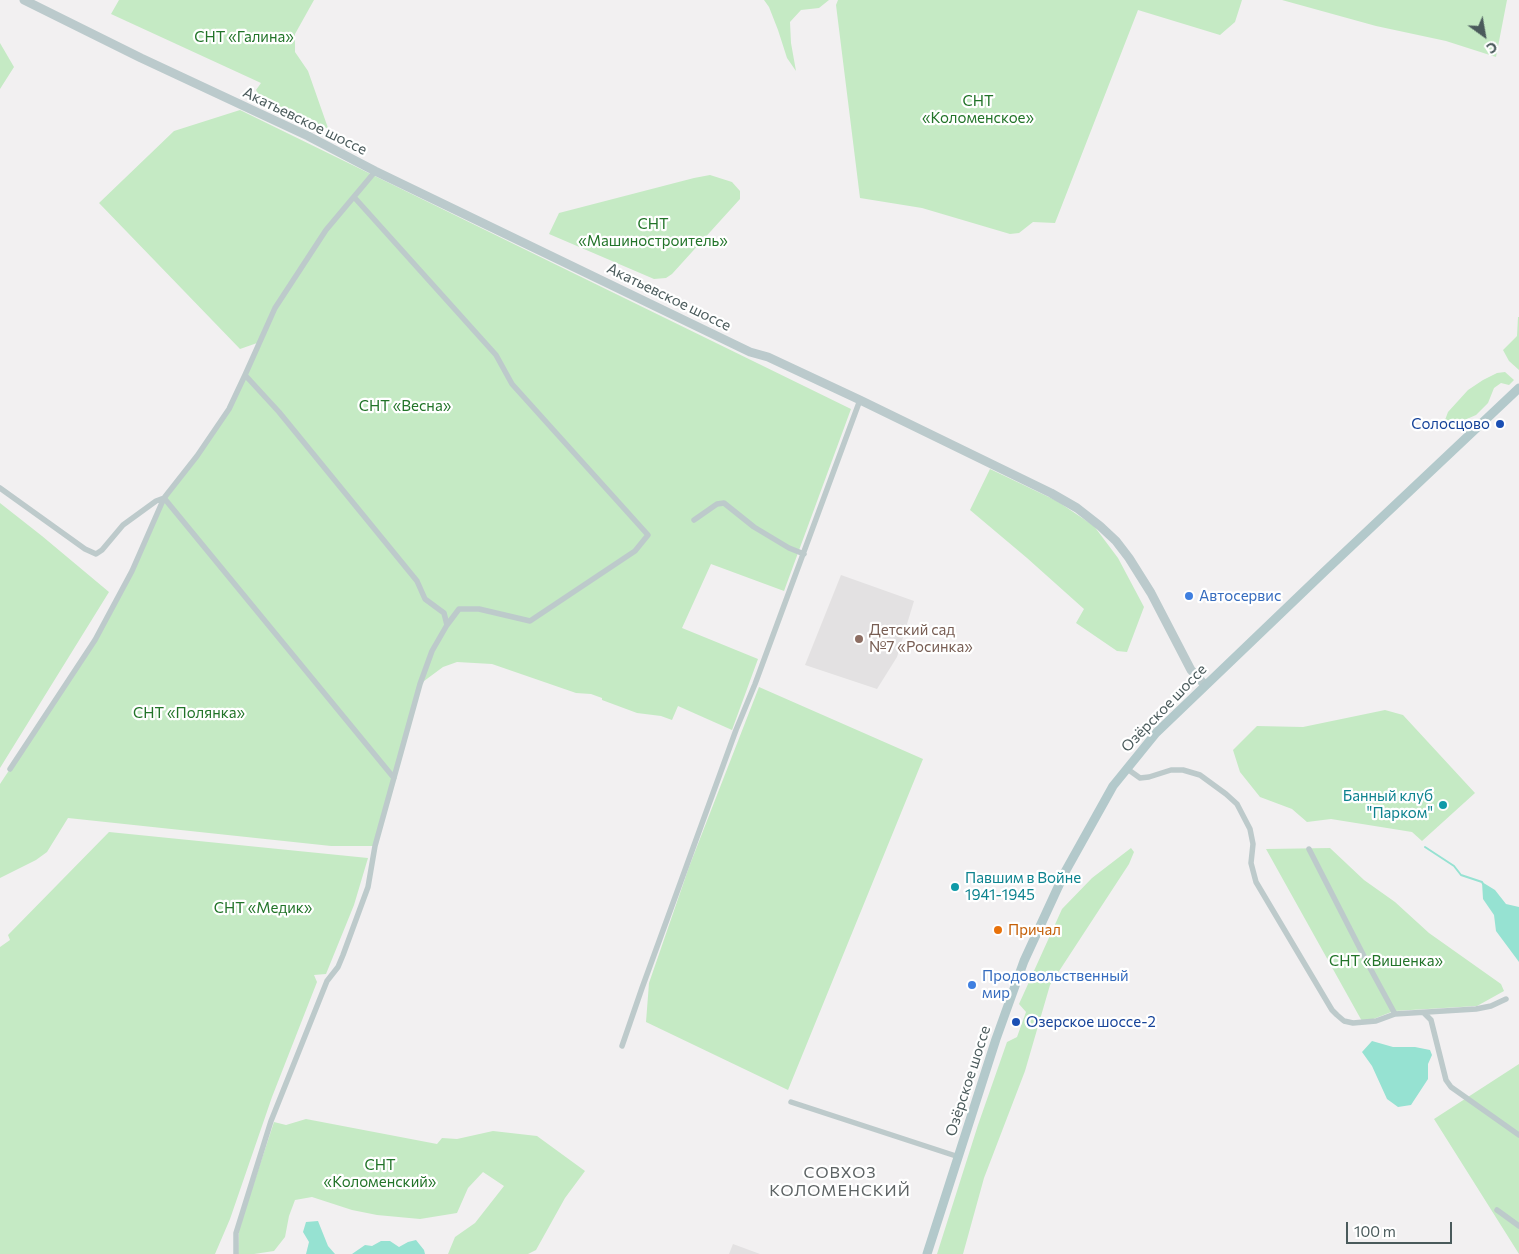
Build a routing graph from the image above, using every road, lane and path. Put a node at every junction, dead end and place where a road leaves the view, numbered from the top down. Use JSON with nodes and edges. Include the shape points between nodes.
{"nodes":[{"id":1,"x":24,"y":0,"type":"edge"},
{"id":2,"x":373,"y":174,"type":"dead end"},
{"id":3,"x":354,"y":197,"type":"junction"},
{"id":4,"x":245,"y":375,"type":"junction"},
{"id":5,"x":1519,"y":388,"type":"edge"},
{"id":6,"x":860,"y":400,"type":"junction"},
{"id":7,"x":0,"y":488,"type":"edge"},
{"id":8,"x":164,"y":498,"type":"junction"},
{"id":9,"x":694,"y":520,"type":"dead end"},
{"id":10,"x":804,"y":554,"type":"junction"},
{"id":11,"x":447,"y":625,"type":"junction"},
{"id":12,"x":1205,"y":685,"type":"junction"},
{"id":13,"x":1126,"y":768,"type":"junction"},
{"id":14,"x":10,"y":769,"type":"dead end"},
{"id":15,"x":394,"y":778,"type":"junction"},
{"id":16,"x":1309,"y":849,"type":"dead end"},
{"id":17,"x":1506,"y":999,"type":"dead end"},
{"id":18,"x":1424,"y":1013,"type":"junction"},
{"id":19,"x":1395,"y":1014,"type":"junction"},
{"id":20,"x":622,"y":1046,"type":"dead end"},
{"id":21,"x":791,"y":1102,"type":"dead end"},
{"id":22,"x":1519,"y":1135,"type":"edge"},
{"id":23,"x":959,"y":1157,"type":"junction"},
{"id":24,"x":1497,"y":1210,"type":"dead end"},
{"id":25,"x":1519,"y":1226,"type":"edge"},
{"id":26,"x":236,"y":1254,"type":"edge"},
{"id":27,"x":927,"y":1254,"type":"edge"}],
"edges":[{"from":1,"to":6,"type":"main road","name":"Акатьевское шоссе","via":[[750,352],[768,357]]},
{"from":2,"to":3,"type":"street"},
{"from":3,"to":4,"type":"street","via":[[326,230],[275,308]]},
{"from":3,"to":11,"type":"street","via":[[496,355],[512,384],[648,535],[635,551],[530,621],[458,609]]},
{"from":4,"to":8,"type":"street","via":[[229,408]]},
{"from":4,"to":11,"type":"street","via":[[418,581],[425,599],[444,613]]},
{"from":5,"to":12,"type":"main road","name":"Озёрское шоссе"},
{"from":6,"to":10,"type":"street"},
{"from":6,"to":12,"type":"main road","name":"Акатьевское шоссе","via":[[1051,493],[1089,516],[1129,558],[1191,670]]},
{"from":7,"to":8,"type":"street","via":[[96,554],[123,525]]},
{"from":8,"to":14,"type":"street","via":[[132,571],[95,640]]},
{"from":8,"to":15,"type":"street"},
{"from":9,"to":10,"type":"street","via":[[716,504],[724,503],[754,527]]},
{"from":10,"to":20,"type":"street"},
{"from":11,"to":15,"type":"street","via":[[432,651],[420,684]]},
{"from":12,"to":13,"type":"main road","name":"Озёрское шоссе"},
{"from":13,"to":19,"type":"street","via":[[1140,778],[1183,770],[1200,776],[1237,804],[1250,829],[1253,844],[1251,863],[1256,882],[1336,1016],[1353,1023],[1376,1021]]},
{"from":13,"to":23,"type":"main road","name":"Озёрское шоссе","via":[[1065,872],[1024,961]]},
{"from":15,"to":26,"type":"street","via":[[375,846],[368,888],[343,955],[327,981],[271,1121],[236,1233]]},
{"from":16,"to":19,"type":"street"},
{"from":17,"to":18,"type":"street","via":[[1476,1010]]},
{"from":18,"to":19,"type":"street"},
{"from":18,"to":22,"type":"street","via":[[1431,1020],[1446,1080],[1451,1088]]},
{"from":21,"to":23,"type":"street"},
{"from":23,"to":27,"type":"main road","name":"Озёрское шоссе"},
{"from":24,"to":25,"type":"street"}]}
